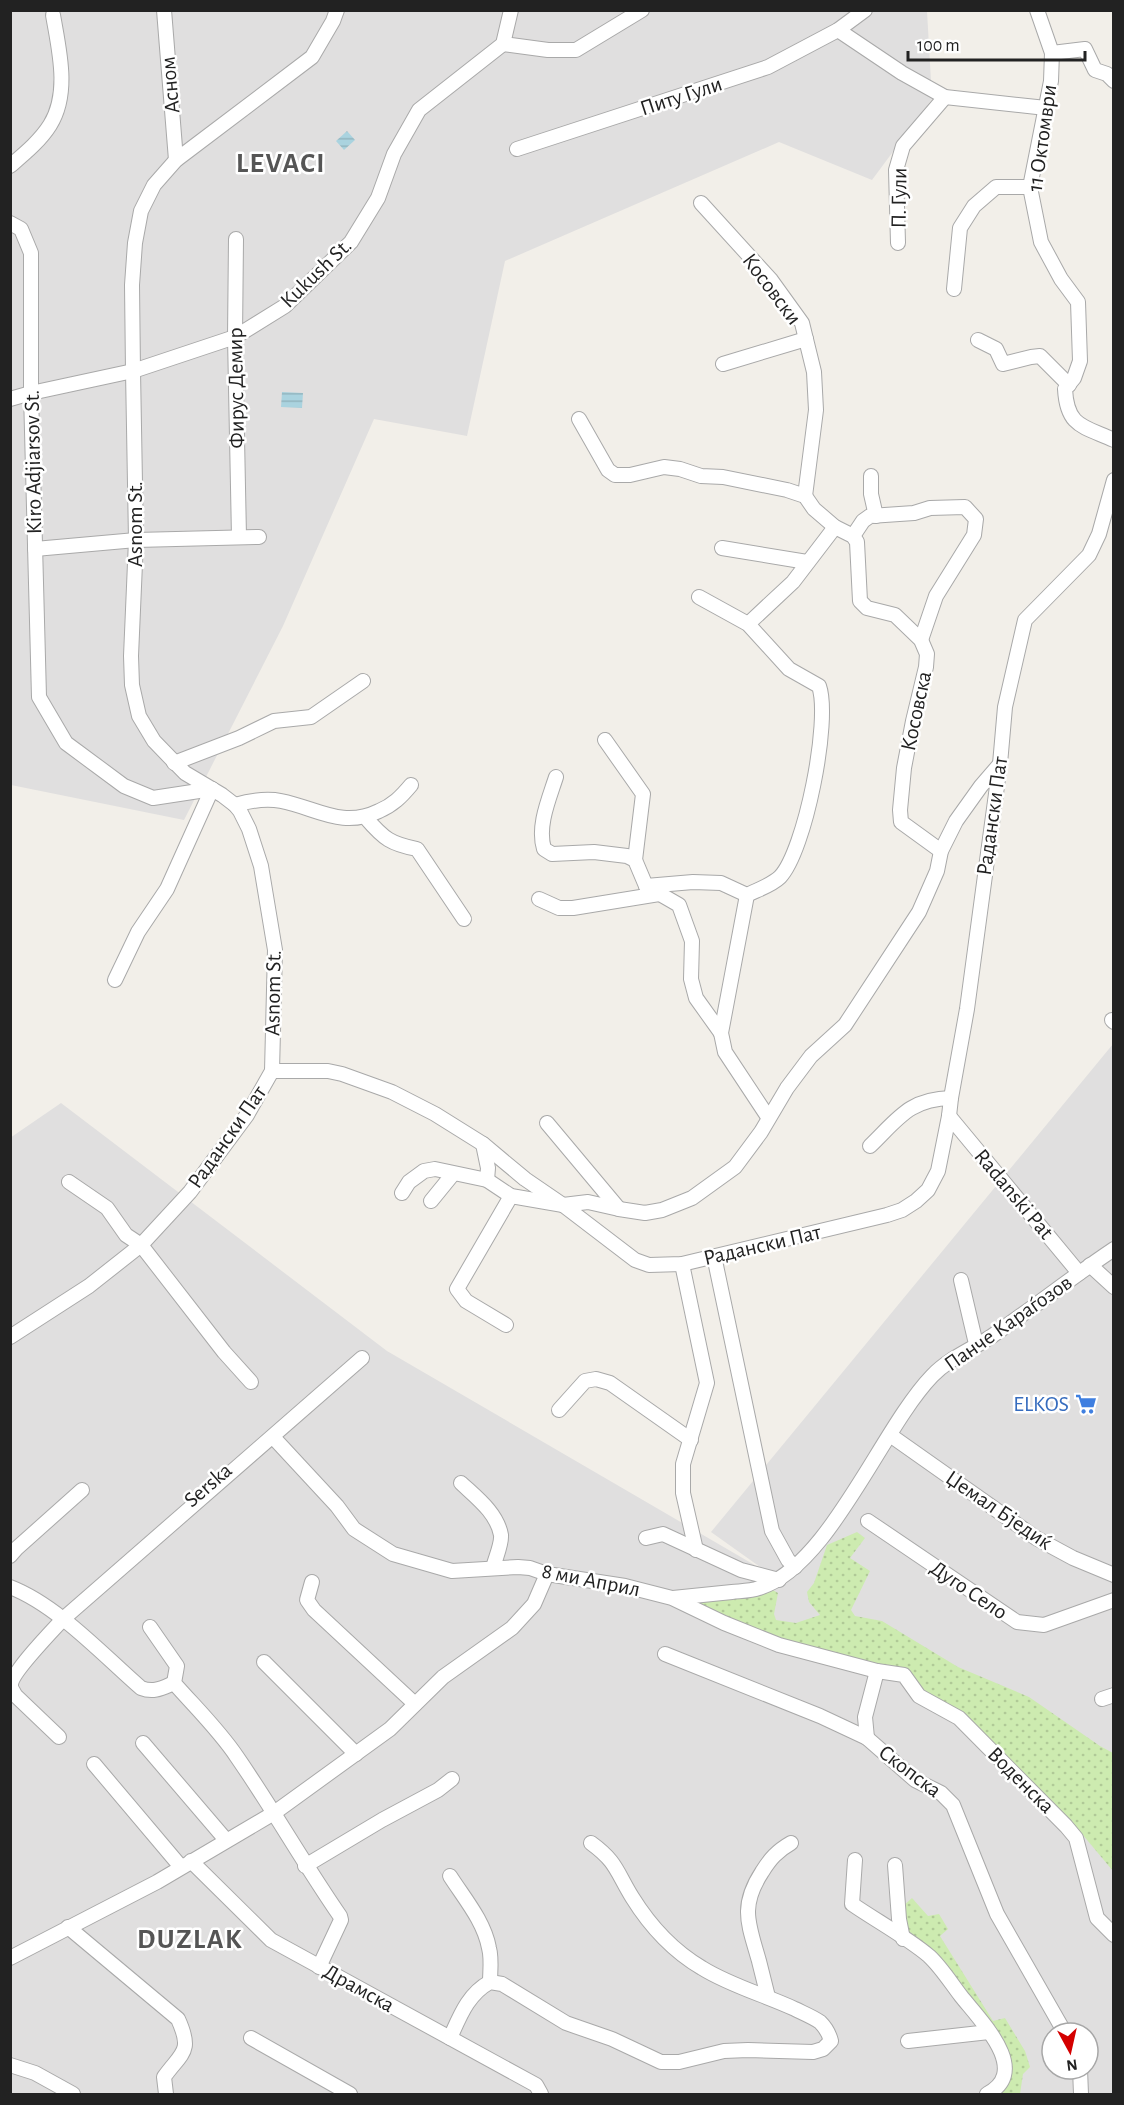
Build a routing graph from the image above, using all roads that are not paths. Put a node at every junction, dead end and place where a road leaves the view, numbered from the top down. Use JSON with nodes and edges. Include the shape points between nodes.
{"nodes":[{"id":1,"x":164,"y":10,"type":"edge"},
{"id":2,"x":337,"y":10,"type":"edge"},
{"id":3,"x":511,"y":10,"type":"edge"},
{"id":4,"x":642,"y":10,"type":"edge"},
{"id":5,"x":865,"y":10,"type":"edge"},
{"id":6,"x":1037,"y":10,"type":"edge"},
{"id":7,"x":53,"y":15,"type":"dead end"},
{"id":8,"x":838,"y":30,"type":"junction"},
{"id":9,"x":503,"y":44,"type":"junction"},
{"id":10,"x":1052,"y":53,"type":"junction"},
{"id":11,"x":1113,"y":81,"type":"edge"},
{"id":12,"x":945,"y":97,"type":"junction"},
{"id":13,"x":1046,"y":108,"type":"junction"},
{"id":14,"x":517,"y":149,"type":"dead end"},
{"id":15,"x":176,"y":159,"type":"junction"},
{"id":16,"x":10,"y":166,"type":"edge"},
{"id":17,"x":1030,"y":187,"type":"junction"},
{"id":18,"x":701,"y":203,"type":"dead end"},
{"id":19,"x":16,"y":226,"type":"edge"},
{"id":20,"x":237,"y":239,"type":"dead end"},
{"id":21,"x":898,"y":243,"type":"dead end"},
{"id":22,"x":954,"y":289,"type":"dead end"},
{"id":23,"x":235,"y":337,"type":"junction"},
{"id":24,"x":806,"y":339,"type":"junction"},
{"id":25,"x":978,"y":340,"type":"dead end"},
{"id":26,"x":723,"y":364,"type":"dead end"},
{"id":27,"x":133,"y":371,"type":"junction"},
{"id":28,"x":1069,"y":385,"type":"junction"},
{"id":29,"x":31,"y":393,"type":"junction"},
{"id":30,"x":10,"y":399,"type":"edge"},
{"id":31,"x":579,"y":419,"type":"dead end"},
{"id":32,"x":1113,"y":440,"type":"edge"},
{"id":33,"x":871,"y":476,"type":"dead end"},
{"id":34,"x":1113,"y":480,"type":"edge"},
{"id":35,"x":805,"y":496,"type":"junction"},
{"id":36,"x":876,"y":516,"type":"junction"},
{"id":37,"x":835,"y":527,"type":"junction"},
{"id":38,"x":853,"y":536,"type":"junction"},
{"id":39,"x":239,"y":537,"type":"junction"},
{"id":40,"x":259,"y":537,"type":"dead end"},
{"id":41,"x":136,"y":540,"type":"junction"},
{"id":42,"x":722,"y":548,"type":"dead end"},
{"id":43,"x":35,"y":549,"type":"junction"},
{"id":44,"x":807,"y":562,"type":"junction"},
{"id":45,"x":699,"y":597,"type":"dead end"},
{"id":46,"x":748,"y":624,"type":"junction"},
{"id":47,"x":921,"y":640,"type":"junction"},
{"id":48,"x":363,"y":681,"type":"dead end"},
{"id":49,"x":605,"y":740,"type":"dead end"},
{"id":50,"x":174,"y":763,"type":"junction"},
{"id":51,"x":1000,"y":764,"type":"junction"},
{"id":52,"x":556,"y":777,"type":"dead end"},
{"id":53,"x":411,"y":785,"type":"dead end"},
{"id":54,"x":212,"y":789,"type":"junction"},
{"id":55,"x":235,"y":805,"type":"junction"},
{"id":56,"x":366,"y":818,"type":"junction"},
{"id":57,"x":941,"y":851,"type":"junction"},
{"id":58,"x":635,"y":860,"type":"junction"},
{"id":59,"x":646,"y":886,"type":"junction"},
{"id":60,"x":659,"y":894,"type":"junction"},
{"id":61,"x":747,"y":895,"type":"junction"},
{"id":62,"x":539,"y":899,"type":"dead end"},
{"id":63,"x":464,"y":919,"type":"dead end"},
{"id":64,"x":115,"y":980,"type":"dead end"},
{"id":65,"x":721,"y":1033,"type":"junction"},
{"id":66,"x":272,"y":1071,"type":"junction"},
{"id":67,"x":951,"y":1098,"type":"junction"},
{"id":68,"x":949,"y":1116,"type":"junction"},
{"id":69,"x":768,"y":1117,"type":"junction"},
{"id":70,"x":547,"y":1123,"type":"dead end"},
{"id":71,"x":483,"y":1144,"type":"junction"},
{"id":72,"x":870,"y":1146,"type":"dead end"},
{"id":73,"x":453,"y":1174,"type":"junction"},
{"id":74,"x":487,"y":1180,"type":"junction"},
{"id":75,"x":69,"y":1182,"type":"dead end"},
{"id":76,"x":402,"y":1193,"type":"dead end"},
{"id":77,"x":511,"y":1196,"type":"junction"},
{"id":78,"x":430,"y":1201,"type":"dead end"},
{"id":79,"x":563,"y":1204,"type":"junction"},
{"id":80,"x":618,"y":1209,"type":"junction"},
{"id":81,"x":141,"y":1245,"type":"junction"},
{"id":82,"x":1113,"y":1249,"type":"edge"},
{"id":83,"x":714,"y":1256,"type":"junction"},
{"id":84,"x":682,"y":1264,"type":"junction"},
{"id":85,"x":1085,"y":1269,"type":"junction"},
{"id":86,"x":961,"y":1280,"type":"dead end"},
{"id":87,"x":1113,"y":1287,"type":"edge"},
{"id":88,"x":506,"y":1325,"type":"dead end"},
{"id":89,"x":10,"y":1337,"type":"edge"},
{"id":90,"x":976,"y":1344,"type":"junction"},
{"id":91,"x":251,"y":1382,"type":"dead end"},
{"id":92,"x":559,"y":1410,"type":"dead end"},
{"id":93,"x":890,"y":1435,"type":"junction"},
{"id":94,"x":273,"y":1437,"type":"junction"},
{"id":95,"x":692,"y":1440,"type":"junction"},
{"id":96,"x":461,"y":1483,"type":"dead end"},
{"id":97,"x":82,"y":1490,"type":"dead end"},
{"id":98,"x":868,"y":1521,"type":"dead end"},
{"id":99,"x":646,"y":1538,"type":"dead end"},
{"id":100,"x":696,"y":1550,"type":"junction"},
{"id":101,"x":10,"y":1556,"type":"edge"},
{"id":102,"x":795,"y":1567,"type":"junction"},
{"id":103,"x":493,"y":1568,"type":"junction"},
{"id":104,"x":547,"y":1574,"type":"junction"},
{"id":105,"x":1113,"y":1575,"type":"edge"},
{"id":106,"x":779,"y":1580,"type":"junction"},
{"id":107,"x":312,"y":1582,"type":"dead end"},
{"id":108,"x":10,"y":1587,"type":"edge"},
{"id":109,"x":672,"y":1598,"type":"junction"},
{"id":110,"x":1113,"y":1600,"type":"edge"},
{"id":111,"x":63,"y":1619,"type":"junction"},
{"id":112,"x":150,"y":1627,"type":"dead end"},
{"id":113,"x":665,"y":1654,"type":"dead end"},
{"id":114,"x":264,"y":1662,"type":"dead end"},
{"id":115,"x":877,"y":1671,"type":"junction"},
{"id":116,"x":174,"y":1683,"type":"junction"},
{"id":117,"x":415,"y":1704,"type":"junction"},
{"id":118,"x":59,"y":1737,"type":"dead end"},
{"id":119,"x":867,"y":1738,"type":"junction"},
{"id":120,"x":144,"y":1743,"type":"dead end"},
{"id":121,"x":356,"y":1754,"type":"junction"},
{"id":122,"x":94,"y":1764,"type":"dead end"},
{"id":123,"x":452,"y":1779,"type":"dead end"},
{"id":124,"x":274,"y":1813,"type":"junction"},
{"id":125,"x":226,"y":1840,"type":"junction"},
{"id":126,"x":591,"y":1843,"type":"dead end"},
{"id":127,"x":791,"y":1843,"type":"dead end"},
{"id":128,"x":855,"y":1860,"type":"dead end"},
{"id":129,"x":186,"y":1864,"type":"junction"},
{"id":130,"x":895,"y":1864,"type":"dead end"},
{"id":131,"x":305,"y":1866,"type":"junction"},
{"id":132,"x":450,"y":1876,"type":"dead end"},
{"id":133,"x":68,"y":1927,"type":"junction"},
{"id":134,"x":1113,"y":1935,"type":"edge"},
{"id":135,"x":903,"y":1939,"type":"junction"},
{"id":136,"x":10,"y":1958,"type":"edge"},
{"id":137,"x":320,"y":1967,"type":"junction"},
{"id":138,"x":490,"y":1982,"type":"junction"},
{"id":139,"x":768,"y":1997,"type":"junction"},
{"id":140,"x":1058,"y":2021,"type":"edge"},
{"id":141,"x":989,"y":2032,"type":"junction"},
{"id":142,"x":251,"y":2038,"type":"dead end"},
{"id":143,"x":450,"y":2038,"type":"junction"},
{"id":144,"x":908,"y":2041,"type":"dead end"},
{"id":145,"x":10,"y":2065,"type":"edge"},
{"id":146,"x":73,"y":2094,"type":"edge"},
{"id":147,"x":166,"y":2094,"type":"edge"},
{"id":148,"x":350,"y":2094,"type":"edge"},
{"id":149,"x":541,"y":2094,"type":"edge"},
{"id":150,"x":987,"y":2094,"type":"edge"}],
"edges":[{"from":1,"to":15,"type":"street","name":"Асном"},
{"from":2,"to":15,"type":"street","name":"Asnom St.","via":[[312,57]]},
{"from":3,"to":9,"type":"street"},
{"from":4,"to":9,"type":"street","via":[[576,50]]},
{"from":5,"to":8,"type":"street","name":"Питу Гули"},
{"from":6,"to":10,"type":"street","name":"11 Октомври"},
{"from":7,"to":16,"type":"street","via":[[61,72],[60,104],[50,126]]},
{"from":8,"to":12,"type":"street"},
{"from":8,"to":14,"type":"street","name":"Питу Гули","via":[[768,67]]},
{"from":9,"to":23,"type":"street","name":"Kukush St.","via":[[418,110],[394,154],[378,198],[351,242],[285,306]]},
{"from":10,"to":11,"type":"street","via":[[1085,49],[1095,70]]},
{"from":10,"to":13,"type":"street","name":"11 Октомври"},
{"from":12,"to":13,"type":"street"},
{"from":12,"to":21,"type":"street","name":"П. Гули","via":[[903,146],[896,170]]},
{"from":13,"to":17,"type":"street","name":"11 Октомври"},
{"from":15,"to":27,"type":"street","name":"Asnom St.","via":[[154,185],[141,211],[132,285]]},
{"from":17,"to":22,"type":"street","via":[[996,187],[974,207],[960,228]]},
{"from":17,"to":28,"type":"street","name":"11 Октомври","via":[[1041,242],[1078,302],[1080,361]]},
{"from":18,"to":24,"type":"street","name":"Косовски","via":[[771,280],[801,323]]},
{"from":19,"to":29,"type":"street","name":"Kiro Adjiarsov St.","via":[[31,253]]},
{"from":20,"to":23,"type":"street","name":"Фирус Демир"},
{"from":23,"to":27,"type":"street","name":"Kukush St."},
{"from":23,"to":39,"type":"street","name":"Фирус Демир"},
{"from":24,"to":26,"type":"street"},
{"from":24,"to":35,"type":"street","name":"Косовски","via":[[814,372],[816,410]]},
{"from":25,"to":28,"type":"street","via":[[996,349],[1004,364],[1040,356]]},
{"from":27,"to":29,"type":"street","name":"Kukush St."},
{"from":27,"to":41,"type":"street","name":"Asnom St."},
{"from":28,"to":32,"type":"street","name":"11 Октомври","via":[[1065,389],[1066,407],[1075,422]]},
{"from":29,"to":30,"type":"street","name":"Kukush St."},
{"from":29,"to":43,"type":"street","name":"Kiro Adjiarsov St."},
{"from":31,"to":35,"type":"street","via":[[608,470],[615,475],[663,467]]},
{"from":33,"to":36,"type":"street"},
{"from":34,"to":51,"type":"street","name":"Радански Пат","via":[[1099,534],[1089,555],[1025,620],[1005,707]]},
{"from":35,"to":37,"type":"street"},
{"from":36,"to":38,"type":"street","via":[[866,518]]},
{"from":36,"to":47,"type":"street","via":[[965,507],[976,519],[974,536],[936,596]]},
{"from":37,"to":38,"type":"street"},
{"from":37,"to":44,"type":"street"},
{"from":38,"to":47,"type":"street","name":"Косовска","via":[[857,542],[860,601],[867,608],[895,615]]},
{"from":39,"to":40,"type":"street"},
{"from":39,"to":41,"type":"street"},
{"from":41,"to":43,"type":"street"},
{"from":41,"to":50,"type":"street","name":"Asnom St.","via":[[132,685],[139,716]]},
{"from":42,"to":44,"type":"street"},
{"from":43,"to":54,"type":"street","name":"Kiro Adjiarsov St.","via":[[39,697],[66,743],[124,786],[153,798]]},
{"from":44,"to":46,"type":"street","via":[[793,582]]},
{"from":45,"to":46,"type":"street"},
{"from":46,"to":61,"type":"street","via":[[789,669],[819,686],[823,697],[822,731],[794,853],[779,878]]},
{"from":47,"to":57,"type":"street","name":"Косовска","via":[[927,667],[904,768],[900,816],[901,822]]},
{"from":48,"to":50,"type":"street","via":[[311,717],[274,721]]},
{"from":49,"to":58,"type":"street","via":[[643,794]]},
{"from":50,"to":54,"type":"street","name":"Asnom St."},
{"from":51,"to":57,"type":"street","via":[[956,820]]},
{"from":51,"to":67,"type":"street","name":"Радански Пат"},
{"from":52,"to":58,"type":"street","via":[[544,815],[544,849],[552,854],[594,852]]},
{"from":53,"to":56,"type":"street","via":[[400,799]]},
{"from":54,"to":55,"type":"street","name":"Asnom St."},
{"from":54,"to":64,"type":"street","via":[[167,889],[138,932]]},
{"from":55,"to":56,"type":"street","via":[[280,801],[331,816]]},
{"from":55,"to":66,"type":"street","name":"Asnom St.","via":[[249,829],[270,910],[275,950]]},
{"from":56,"to":63,"type":"street","via":[[378,833],[395,844],[417,849]]},
{"from":57,"to":69,"type":"street","via":[[937,871],[919,912],[845,1025],[811,1056]]},
{"from":58,"to":59,"type":"street"},
{"from":59,"to":60,"type":"street"},
{"from":59,"to":61,"type":"street","via":[[721,883]]},
{"from":60,"to":62,"type":"street","via":[[573,908],[559,908]]},
{"from":60,"to":65,"type":"street","via":[[679,905],[692,941],[691,980],[696,998]]},
{"from":61,"to":65,"type":"street"},
{"from":65,"to":69,"type":"street","via":[[725,1052]]},
{"from":66,"to":71,"type":"street","name":"Радански Пат","via":[[342,1074],[392,1092]]},
{"from":66,"to":81,"type":"street","name":"Радански Пат","via":[[247,1115],[190,1192]]},
{"from":67,"to":68,"type":"street","name":"Радански Пат"},
{"from":67,"to":72,"type":"street","via":[[912,1106]]},
{"from":68,"to":83,"type":"street","name":"Радански Пат","via":[[938,1171],[928,1190],[902,1210]]},
{"from":68,"to":85,"type":"street","name":"Radanski Pat"},
{"from":69,"to":80,"type":"street","via":[[735,1167],[692,1197],[645,1213]]},
{"from":70,"to":80,"type":"street"},
{"from":71,"to":74,"type":"street"},
{"from":71,"to":79,"type":"street","name":"Радански Пат"},
{"from":73,"to":74,"type":"street"},
{"from":73,"to":76,"type":"street","via":[[435,1169],[424,1171]]},
{"from":73,"to":78,"type":"street"},
{"from":74,"to":77,"type":"street"},
{"from":75,"to":81,"type":"street","via":[[106,1208],[126,1235]]},
{"from":77,"to":79,"type":"street"},
{"from":77,"to":88,"type":"street","via":[[457,1289],[466,1300]]},
{"from":79,"to":80,"type":"street","via":[[588,1202]]},
{"from":79,"to":84,"type":"street","name":"Радански Пат","via":[[635,1260],[649,1265]]},
{"from":81,"to":89,"type":"street","name":"Радански Пат","via":[[89,1286]]},
{"from":81,"to":91,"type":"street"},
{"from":82,"to":85,"type":"street","name":"Панче Караѓозов"},
{"from":83,"to":84,"type":"street","name":"Радански Пат"},
{"from":83,"to":102,"type":"street","via":[[772,1531]]},
{"from":84,"to":95,"type":"street","via":[[707,1383]]},
{"from":85,"to":87,"type":"street","name":"Radanski Pat"},
{"from":85,"to":90,"type":"street","name":"Панче Караѓозов"},
{"from":86,"to":90,"type":"street"},
{"from":90,"to":93,"type":"street","name":"Панче Караѓозов","via":[[932,1377]]},
{"from":92,"to":95,"type":"street","via":[[585,1381],[596,1379],[610,1383]]},
{"from":93,"to":102,"type":"street","name":"Панче Караѓозов","via":[[830,1527]]},
{"from":93,"to":105,"type":"street","name":"Џемал Бједиќ","via":[[1036,1538]]},
{"from":94,"to":103,"type":"street","name":"8 ми Април","via":[[354,1528],[393,1554],[452,1571]]},
{"from":94,"to":111,"type":"street"},
{"from":94,"to":111,"type":"street","name":"Serska","via":[[360,1360],[356,1359],[322,1387],[142,1541]]},
{"from":95,"to":100,"type":"street","via":[[683,1464],[683,1493]]},
{"from":96,"to":103,"type":"street","via":[[489,1510],[496,1523],[501,1537]]},
{"from":97,"to":101,"type":"street"},
{"from":98,"to":110,"type":"street","name":"Дуго Село","via":[[1017,1622],[1044,1625]]},
{"from":99,"to":100,"type":"street","via":[[663,1534]]},
{"from":100,"to":106,"type":"street","via":[[741,1570]]},
{"from":102,"to":106,"type":"street"},
{"from":103,"to":104,"type":"street","name":"8 ми Април","via":[[530,1568]]},
{"from":104,"to":109,"type":"street","name":"8 ми Април"},
{"from":104,"to":117,"type":"street","via":[[534,1604],[513,1628],[442,1677]]},
{"from":106,"to":109,"type":"street","via":[[758,1589]]},
{"from":107,"to":117,"type":"street","via":[[307,1600],[314,1610]]},
{"from":108,"to":111,"type":"street","via":[[30,1595]]},
{"from":109,"to":115,"type":"street","name":"8 ми Април","via":[[779,1645]]},
{"from":111,"to":116,"type":"street","via":[[141,1688],[149,1691]]},
{"from":111,"to":118,"type":"street","via":[[13,1677],[11,1686],[15,1695]]},
{"from":112,"to":116,"type":"street","via":[[177,1666]]},
{"from":113,"to":119,"type":"street","name":"Скопска"},
{"from":114,"to":121,"type":"street"},
{"from":115,"to":119,"type":"street","via":[[865,1717]]},
{"from":115,"to":134,"type":"street","name":"Воденска","via":[[904,1675],[920,1696],[959,1718],[1066,1826],[1076,1839],[1097,1917]]},
{"from":116,"to":124,"type":"street","via":[[235,1754]]},
{"from":117,"to":121,"type":"street"},
{"from":119,"to":140,"type":"street","name":"Скопска","via":[[915,1780],[953,1804],[997,1914]]},
{"from":120,"to":125,"type":"street"},
{"from":121,"to":124,"type":"street"},
{"from":122,"to":129,"type":"street","name":"Драмска"},
{"from":123,"to":131,"type":"street"},
{"from":124,"to":125,"type":"street"},
{"from":124,"to":131,"type":"street"},
{"from":125,"to":129,"type":"street"},
{"from":126,"to":139,"type":"street","via":[[616,1865],[650,1924],[679,1952],[712,1974]]},
{"from":127,"to":139,"type":"street","via":[[770,1860],[757,1879],[748,1904],[749,1931]]},
{"from":128,"to":135,"type":"street","via":[[852,1904]]},
{"from":129,"to":133,"type":"street"},
{"from":129,"to":137,"type":"street","name":"Драмска","via":[[271,1940]]},
{"from":130,"to":135,"type":"street"},
{"from":131,"to":137,"type":"street","via":[[340,1916]]},
{"from":132,"to":138,"type":"street","via":[[486,1936]]},
{"from":133,"to":136,"type":"street"},
{"from":133,"to":147,"type":"street","via":[[178,2019],[186,2046],[164,2077]]},
{"from":135,"to":141,"type":"street","via":[[929,1957]]},
{"from":137,"to":143,"type":"street","name":"Драмска"},
{"from":138,"to":139,"type":"street","via":[[502,1984],[566,2023],[662,2062],[732,2051],[813,2052],[831,2042],[829,2032],[818,2021]]},
{"from":138,"to":143,"type":"street","via":[[468,2000]]},
{"from":141,"to":144,"type":"street"},
{"from":141,"to":150,"type":"street","via":[[1003,2053],[1005,2075],[1002,2085]]},
{"from":142,"to":148,"type":"street"},
{"from":143,"to":149,"type":"street","name":"Драмска","via":[[536,2085]]},
{"from":145,"to":146,"type":"street","via":[[35,2073]]}]}
